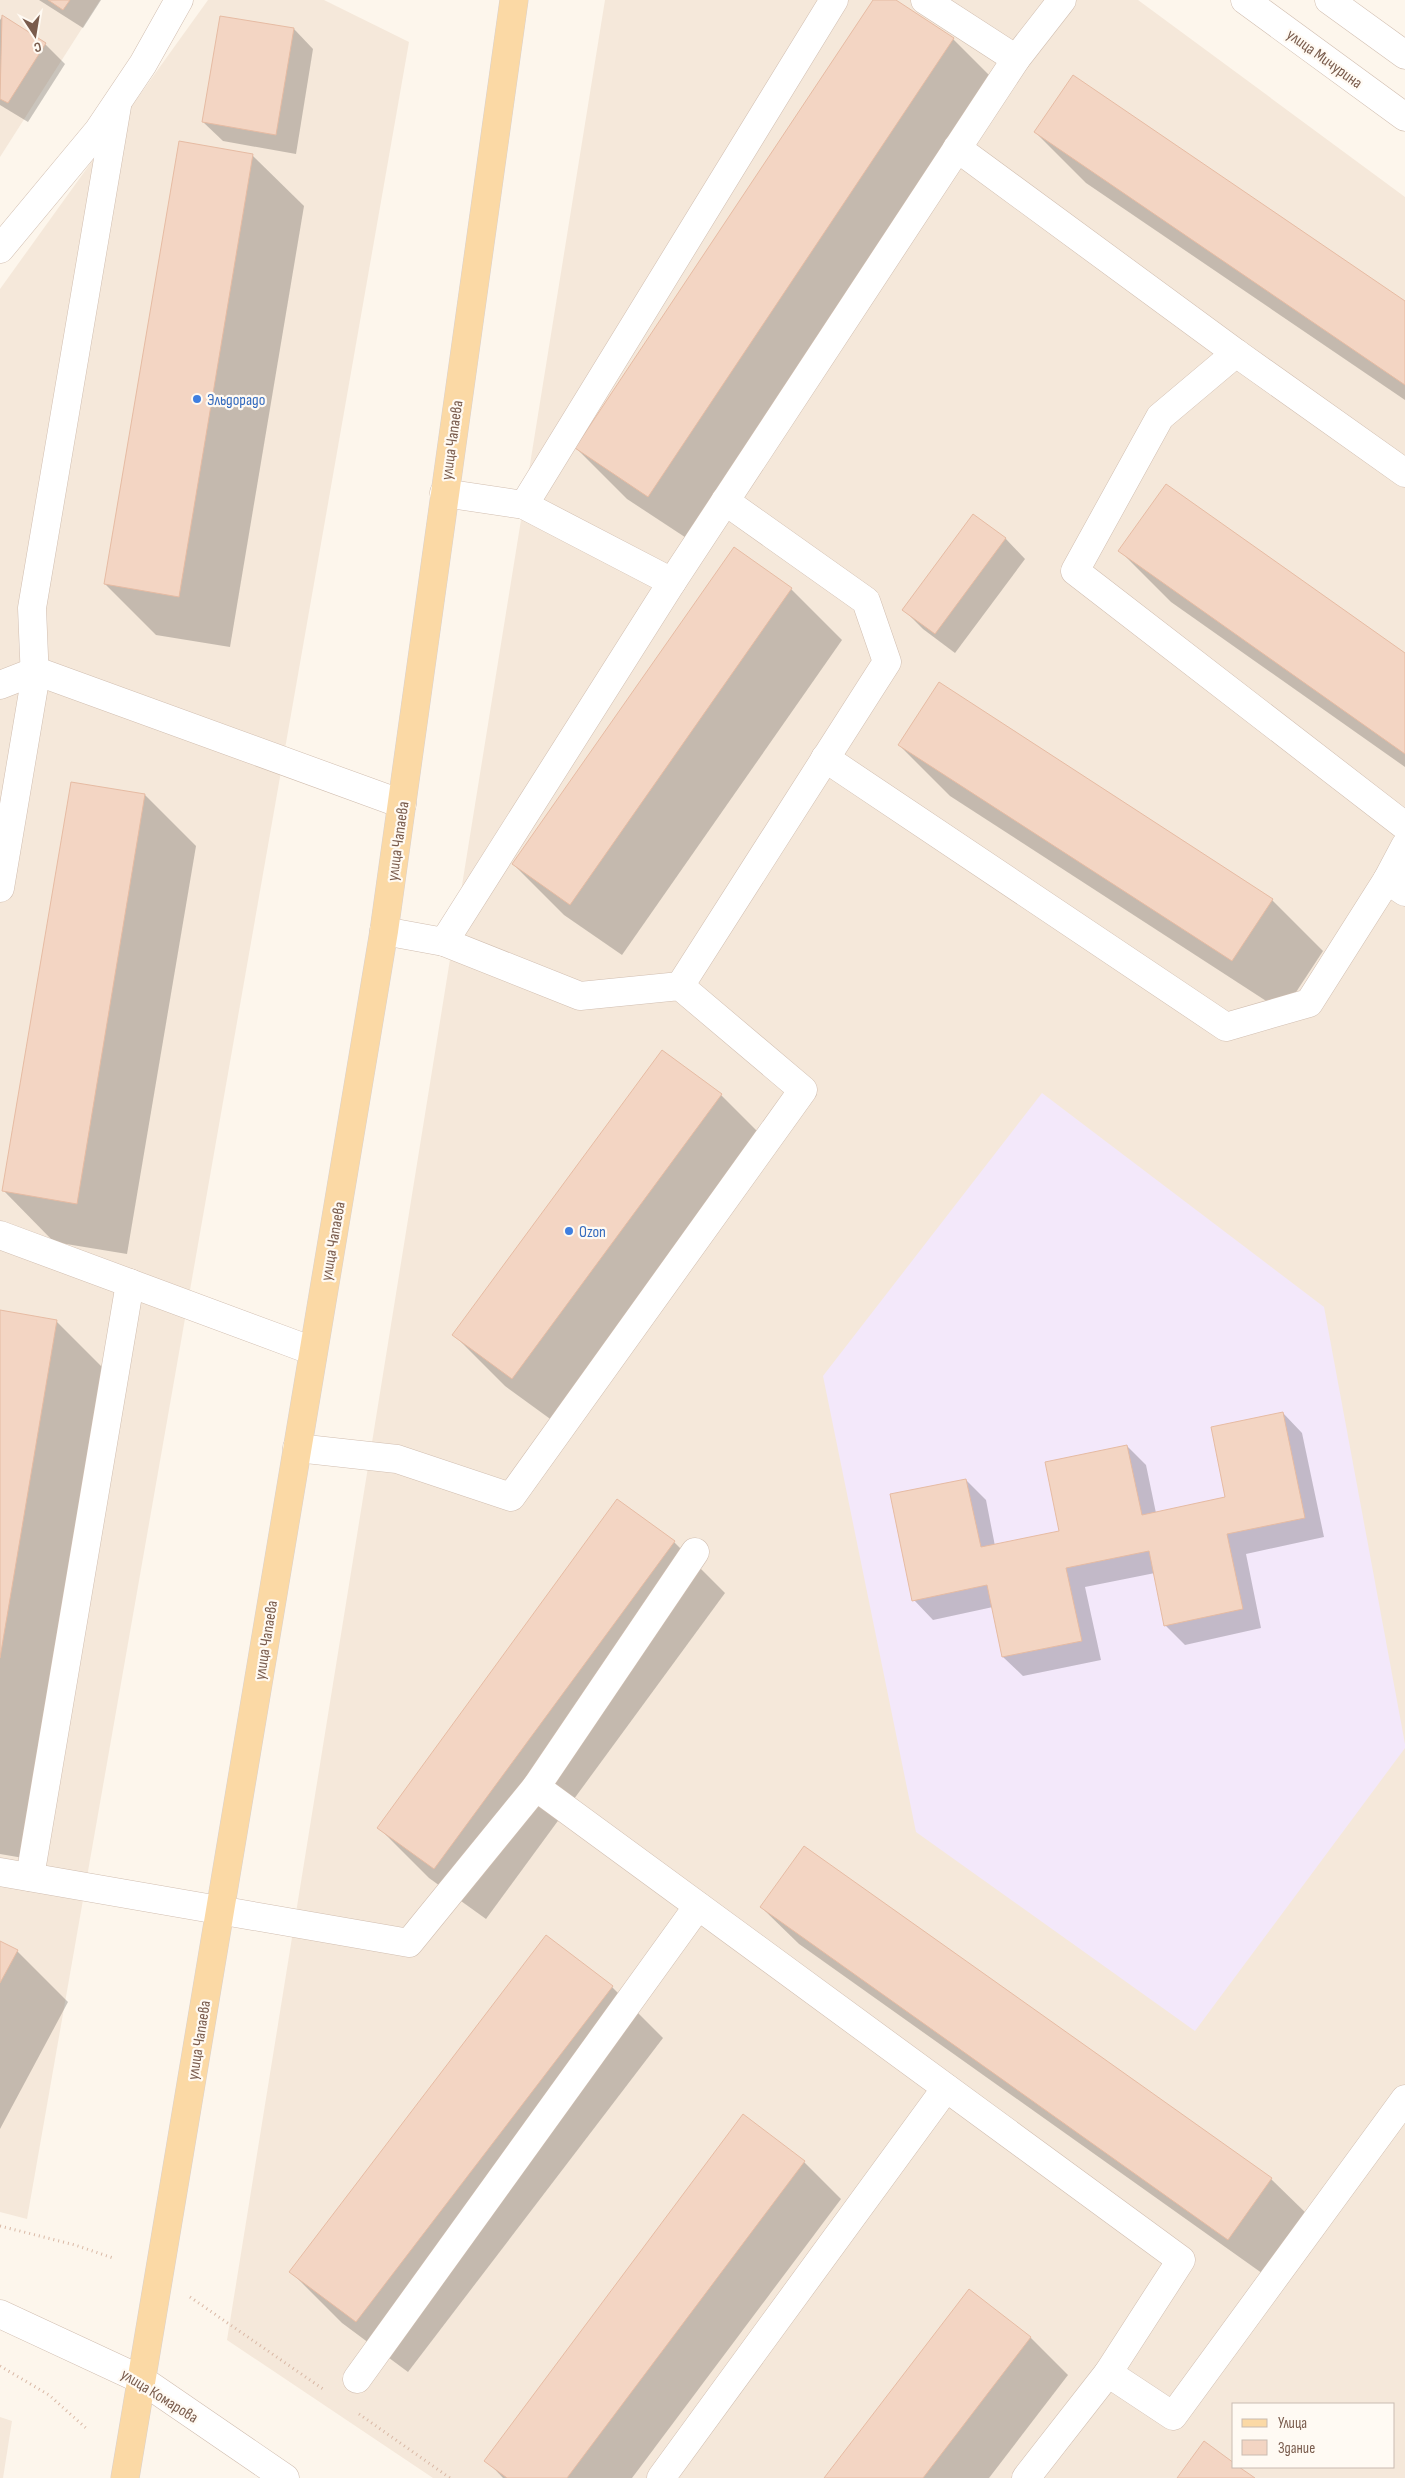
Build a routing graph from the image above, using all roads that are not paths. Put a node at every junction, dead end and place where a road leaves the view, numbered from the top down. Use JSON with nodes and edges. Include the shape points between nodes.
{"nodes":[{"id":1,"x":179,"y":0,"type":"edge"},
{"id":2,"x":514,"y":0,"type":"edge"},
{"id":3,"x":834,"y":0,"type":"edge"},
{"id":4,"x":925,"y":0,"type":"edge"},
{"id":5,"x":1062,"y":0,"type":"edge"},
{"id":6,"x":1245,"y":0,"type":"edge"},
{"id":7,"x":1329,"y":0,"type":"edge"},
{"id":8,"x":1405,"y":55,"type":"edge"},
{"id":9,"x":1016,"y":59,"type":"junction"},
{"id":10,"x":117,"y":106,"type":"junction"},
{"id":11,"x":1405,"y":117,"type":"edge"},
{"id":12,"x":957,"y":148,"type":"junction"},
{"id":13,"x":0,"y":249,"type":"edge"},
{"id":14,"x":1236,"y":353,"type":"junction"},
{"id":15,"x":1405,"y":473,"type":"edge"},
{"id":16,"x":444,"y":493,"type":"junction"},
{"id":17,"x":725,"y":501,"type":"junction"},
{"id":18,"x":524,"y":505,"type":"junction"},
{"id":19,"x":672,"y":582,"type":"junction"},
{"id":20,"x":36,"y":671,"type":"junction"},
{"id":21,"x":0,"y":685,"type":"edge"},
{"id":22,"x":825,"y":758,"type":"junction"},
{"id":23,"x":402,"y":804,"type":"junction"},
{"id":24,"x":1405,"y":826,"type":"edge"},
{"id":25,"x":1405,"y":846,"type":"edge"},
{"id":26,"x":1396,"y":886,"type":"edge"},
{"id":27,"x":0,"y":888,"type":"edge"},
{"id":28,"x":384,"y":931,"type":"junction"},
{"id":29,"x":444,"y":942,"type":"junction"},
{"id":30,"x":680,"y":986,"type":"junction"},
{"id":31,"x":0,"y":1235,"type":"edge"},
{"id":32,"x":130,"y":1283,"type":"junction"},
{"id":33,"x":313,"y":1351,"type":"junction"},
{"id":34,"x":297,"y":1448,"type":"junction"},
{"id":35,"x":695,"y":1552,"type":"dead end"},
{"id":36,"x":536,"y":1787,"type":"junction"},
{"id":37,"x":0,"y":1872,"type":"edge"},
{"id":38,"x":30,"y":1877,"type":"junction"},
{"id":39,"x":698,"y":1906,"type":"junction"},
{"id":40,"x":220,"y":1910,"type":"junction"},
{"id":41,"x":946,"y":2088,"type":"junction"},
{"id":42,"x":1405,"y":2099,"type":"edge"},
{"id":43,"x":0,"y":2314,"type":"edge"},
{"id":44,"x":1108,"y":2372,"type":"junction"},
{"id":45,"x":357,"y":2379,"type":"dead end"},
{"id":46,"x":142,"y":2380,"type":"junction"},
{"id":47,"x":125,"y":2478,"type":"edge"},
{"id":48,"x":285,"y":2478,"type":"edge"},
{"id":49,"x":661,"y":2478,"type":"edge"},
{"id":50,"x":1026,"y":2478,"type":"edge"}],
"edges":[{"from":1,"to":10,"type":"street"},
{"from":2,"to":16,"type":"main road","name":"улица Чапаева"},
{"from":3,"to":18,"type":"street"},
{"from":4,"to":9,"type":"street"},
{"from":5,"to":9,"type":"street"},
{"from":6,"to":11,"type":"street","name":"улица Мичурина"},
{"from":7,"to":8,"type":"street"},
{"from":9,"to":12,"type":"street"},
{"from":10,"to":13,"type":"street","via":[[77,159]]},
{"from":10,"to":20,"type":"street","via":[[32,608]]},
{"from":12,"to":14,"type":"street"},
{"from":12,"to":17,"type":"street"},
{"from":14,"to":15,"type":"street"},
{"from":14,"to":24,"type":"street","via":[[1160,416],[1075,571]]},
{"from":16,"to":18,"type":"street"},
{"from":16,"to":23,"type":"main road","name":"улица Чапаева"},
{"from":17,"to":19,"type":"street"},
{"from":17,"to":22,"type":"street","via":[[866,601],[887,662]]},
{"from":18,"to":19,"type":"street"},
{"from":19,"to":29,"type":"street"},
{"from":20,"to":21,"type":"street"},
{"from":20,"to":23,"type":"street"},
{"from":20,"to":27,"type":"street"},
{"from":22,"to":26,"type":"street","via":[[1226,1026],[1310,1003]]},
{"from":22,"to":30,"type":"street"},
{"from":23,"to":28,"type":"main road","name":"улица Чапаева"},
{"from":25,"to":26,"type":"street"},
{"from":28,"to":29,"type":"street"},
{"from":28,"to":33,"type":"main road","name":"улица Чапаева"},
{"from":29,"to":30,"type":"street","via":[[580,996]]},
{"from":30,"to":34,"type":"street","via":[[803,1090],[511,1497],[397,1459]]},
{"from":31,"to":32,"type":"street"},
{"from":32,"to":33,"type":"street"},
{"from":32,"to":38,"type":"street"},
{"from":33,"to":34,"type":"main road","name":"улица Чапаева"},
{"from":34,"to":40,"type":"main road","name":"улица Чапаева"},
{"from":35,"to":36,"type":"street"},
{"from":36,"to":39,"type":"street"},
{"from":36,"to":40,"type":"street","via":[[409,1943]]},
{"from":37,"to":38,"type":"street"},
{"from":38,"to":40,"type":"street"},
{"from":39,"to":41,"type":"street"},
{"from":39,"to":45,"type":"street"},
{"from":40,"to":46,"type":"main road","name":"улица Чапаева"},
{"from":41,"to":44,"type":"street","via":[[1181,2260]]},
{"from":41,"to":49,"type":"street"},
{"from":42,"to":44,"type":"street","via":[[1173,2416]]},
{"from":43,"to":46,"type":"street","name":"улица Комарова"},
{"from":44,"to":50,"type":"street"},
{"from":46,"to":47,"type":"main road","name":"улица Чапаева"},
{"from":46,"to":48,"type":"street","name":"улица Комарова"}]}
